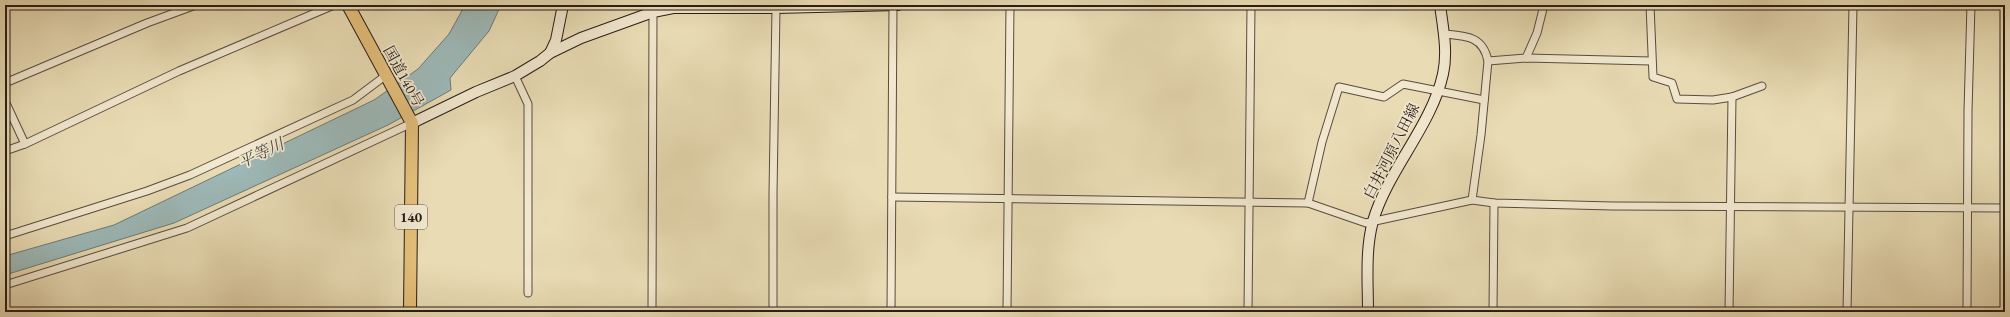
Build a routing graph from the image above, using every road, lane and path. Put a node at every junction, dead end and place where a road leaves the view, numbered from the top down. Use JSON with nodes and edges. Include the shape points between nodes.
{"nodes":[{"id":1,"x":196,"y":5,"type":"edge"},
{"id":2,"x":334,"y":5,"type":"edge"},
{"id":3,"x":348,"y":5,"type":"edge"},
{"id":4,"x":563,"y":5,"type":"edge"},
{"id":5,"x":850,"y":5,"type":"edge"},
{"id":6,"x":893,"y":5,"type":"edge"},
{"id":7,"x":898,"y":5,"type":"edge"},
{"id":8,"x":1010,"y":5,"type":"edge"},
{"id":9,"x":1251,"y":5,"type":"edge"},
{"id":10,"x":1440,"y":5,"type":"edge"},
{"id":11,"x":1544,"y":5,"type":"edge"},
{"id":12,"x":1650,"y":5,"type":"edge"},
{"id":13,"x":1853,"y":5,"type":"edge"},
{"id":14,"x":1971,"y":5,"type":"edge"},
{"id":15,"x":723,"y":7,"type":"edge"},
{"id":16,"x":776,"y":8,"type":"junction"},
{"id":17,"x":653,"y":12,"type":"junction"},
{"id":18,"x":1444,"y":34,"type":"junction"},
{"id":19,"x":550,"y":53,"type":"junction"},
{"id":20,"x":1526,"y":58,"type":"junction"},
{"id":21,"x":1488,"y":61,"type":"junction"},
{"id":22,"x":1651,"y":61,"type":"junction"},
{"id":23,"x":515,"y":76,"type":"junction"},
{"id":24,"x":386,"y":78,"type":"junction"},
{"id":25,"x":5,"y":83,"type":"edge"},
{"id":26,"x":1762,"y":86,"type":"dead end"},
{"id":27,"x":1438,"y":91,"type":"junction"},
{"id":28,"x":1732,"y":97,"type":"junction"},
{"id":29,"x":1484,"y":100,"type":"junction"},
{"id":30,"x":5,"y":101,"type":"edge"},
{"id":31,"x":411,"y":121,"type":"junction"},
{"id":32,"x":25,"y":144,"type":"junction"},
{"id":33,"x":5,"y":151,"type":"edge"},
{"id":34,"x":892,"y":197,"type":"junction"},
{"id":35,"x":1009,"y":200,"type":"junction"},
{"id":36,"x":1472,"y":200,"type":"junction"},
{"id":37,"x":1248,"y":202,"type":"junction"},
{"id":38,"x":1308,"y":203,"type":"junction"},
{"id":39,"x":1494,"y":203,"type":"junction"},
{"id":40,"x":1729,"y":206,"type":"junction"},
{"id":41,"x":1848,"y":206,"type":"junction"},
{"id":42,"x":1968,"y":207,"type":"junction"},
{"id":43,"x":2005,"y":208,"type":"edge"},
{"id":44,"x":1373,"y":221,"type":"junction"},
{"id":45,"x":5,"y":236,"type":"edge"},
{"id":46,"x":5,"y":285,"type":"edge"},
{"id":47,"x":528,"y":293,"type":"dead end"},
{"id":48,"x":410,"y":312,"type":"edge"},
{"id":49,"x":652,"y":312,"type":"edge"},
{"id":50,"x":773,"y":312,"type":"edge"},
{"id":51,"x":891,"y":312,"type":"edge"},
{"id":52,"x":1007,"y":312,"type":"edge"},
{"id":53,"x":1248,"y":312,"type":"edge"},
{"id":54,"x":1368,"y":312,"type":"edge"},
{"id":55,"x":1492,"y":312,"type":"edge"},
{"id":56,"x":1728,"y":312,"type":"edge"},
{"id":57,"x":1847,"y":312,"type":"edge"},
{"id":58,"x":1967,"y":312,"type":"edge"}],
"edges":[{"from":1,"to":25,"type":"street"},
{"from":2,"to":32,"type":"street","via":[[179,71]]},
{"from":3,"to":24,"type":"highway","name":"国道140号","number":"140"},
{"from":4,"to":19,"type":"street","via":[[556,40]]},
{"from":5,"to":6,"type":"street"},
{"from":5,"to":16,"type":"street"},
{"from":6,"to":7,"type":"street"},
{"from":6,"to":34,"type":"street"},
{"from":8,"to":35,"type":"street"},
{"from":9,"to":37,"type":"street"},
{"from":10,"to":18,"type":"street","name":"白井河原八田線"},
{"from":11,"to":20,"type":"street","via":[[1537,33]]},
{"from":12,"to":22,"type":"street"},
{"from":13,"to":41,"type":"street"},
{"from":14,"to":42,"type":"street"},
{"from":15,"to":16,"type":"street"},
{"from":15,"to":17,"type":"street","via":[[673,8]]},
{"from":16,"to":50,"type":"street"},
{"from":17,"to":19,"type":"street","via":[[581,38]]},
{"from":17,"to":49,"type":"street"},
{"from":18,"to":21,"type":"street","via":[[1461,36],[1480,43],[1486,50]]},
{"from":18,"to":27,"type":"street","name":"白井河原八田線","via":[[1444,67]]},
{"from":19,"to":23,"type":"street"},
{"from":20,"to":21,"type":"street"},
{"from":20,"to":22,"type":"street"},
{"from":21,"to":29,"type":"street"},
{"from":22,"to":28,"type":"street","via":[[1653,77],[1672,83],[1676,99],[1713,100]]},
{"from":23,"to":31,"type":"street"},
{"from":23,"to":47,"type":"street","via":[[528,104]]},
{"from":24,"to":31,"type":"highway","name":"国道140号","number":"140"},
{"from":24,"to":45,"type":"street","via":[[353,100],[190,175]]},
{"from":26,"to":28,"type":"street"},
{"from":27,"to":29,"type":"street"},
{"from":27,"to":38,"type":"street","via":[[1403,84],[1384,97],[1338,87]]},
{"from":27,"to":44,"type":"street","name":"白井河原八田線","via":[[1387,188]]},
{"from":28,"to":40,"type":"street"},
{"from":29,"to":36,"type":"street"},
{"from":30,"to":32,"type":"street"},
{"from":31,"to":46,"type":"street","via":[[187,228]]},
{"from":31,"to":48,"type":"highway","name":"国道140号","number":"140"},
{"from":32,"to":33,"type":"street"},
{"from":34,"to":35,"type":"street"},
{"from":34,"to":51,"type":"street"},
{"from":35,"to":37,"type":"street"},
{"from":35,"to":52,"type":"street"},
{"from":36,"to":39,"type":"street"},
{"from":36,"to":44,"type":"street"},
{"from":37,"to":38,"type":"street"},
{"from":37,"to":53,"type":"street"},
{"from":38,"to":44,"type":"street","via":[[1366,223]]},
{"from":39,"to":40,"type":"street"},
{"from":39,"to":55,"type":"street"},
{"from":40,"to":41,"type":"street"},
{"from":40,"to":56,"type":"street"},
{"from":41,"to":42,"type":"street"},
{"from":41,"to":57,"type":"street"},
{"from":42,"to":43,"type":"street"},
{"from":42,"to":58,"type":"street"},
{"from":44,"to":54,"type":"street","name":"白井河原八田線","via":[[1369,244]]}]}
